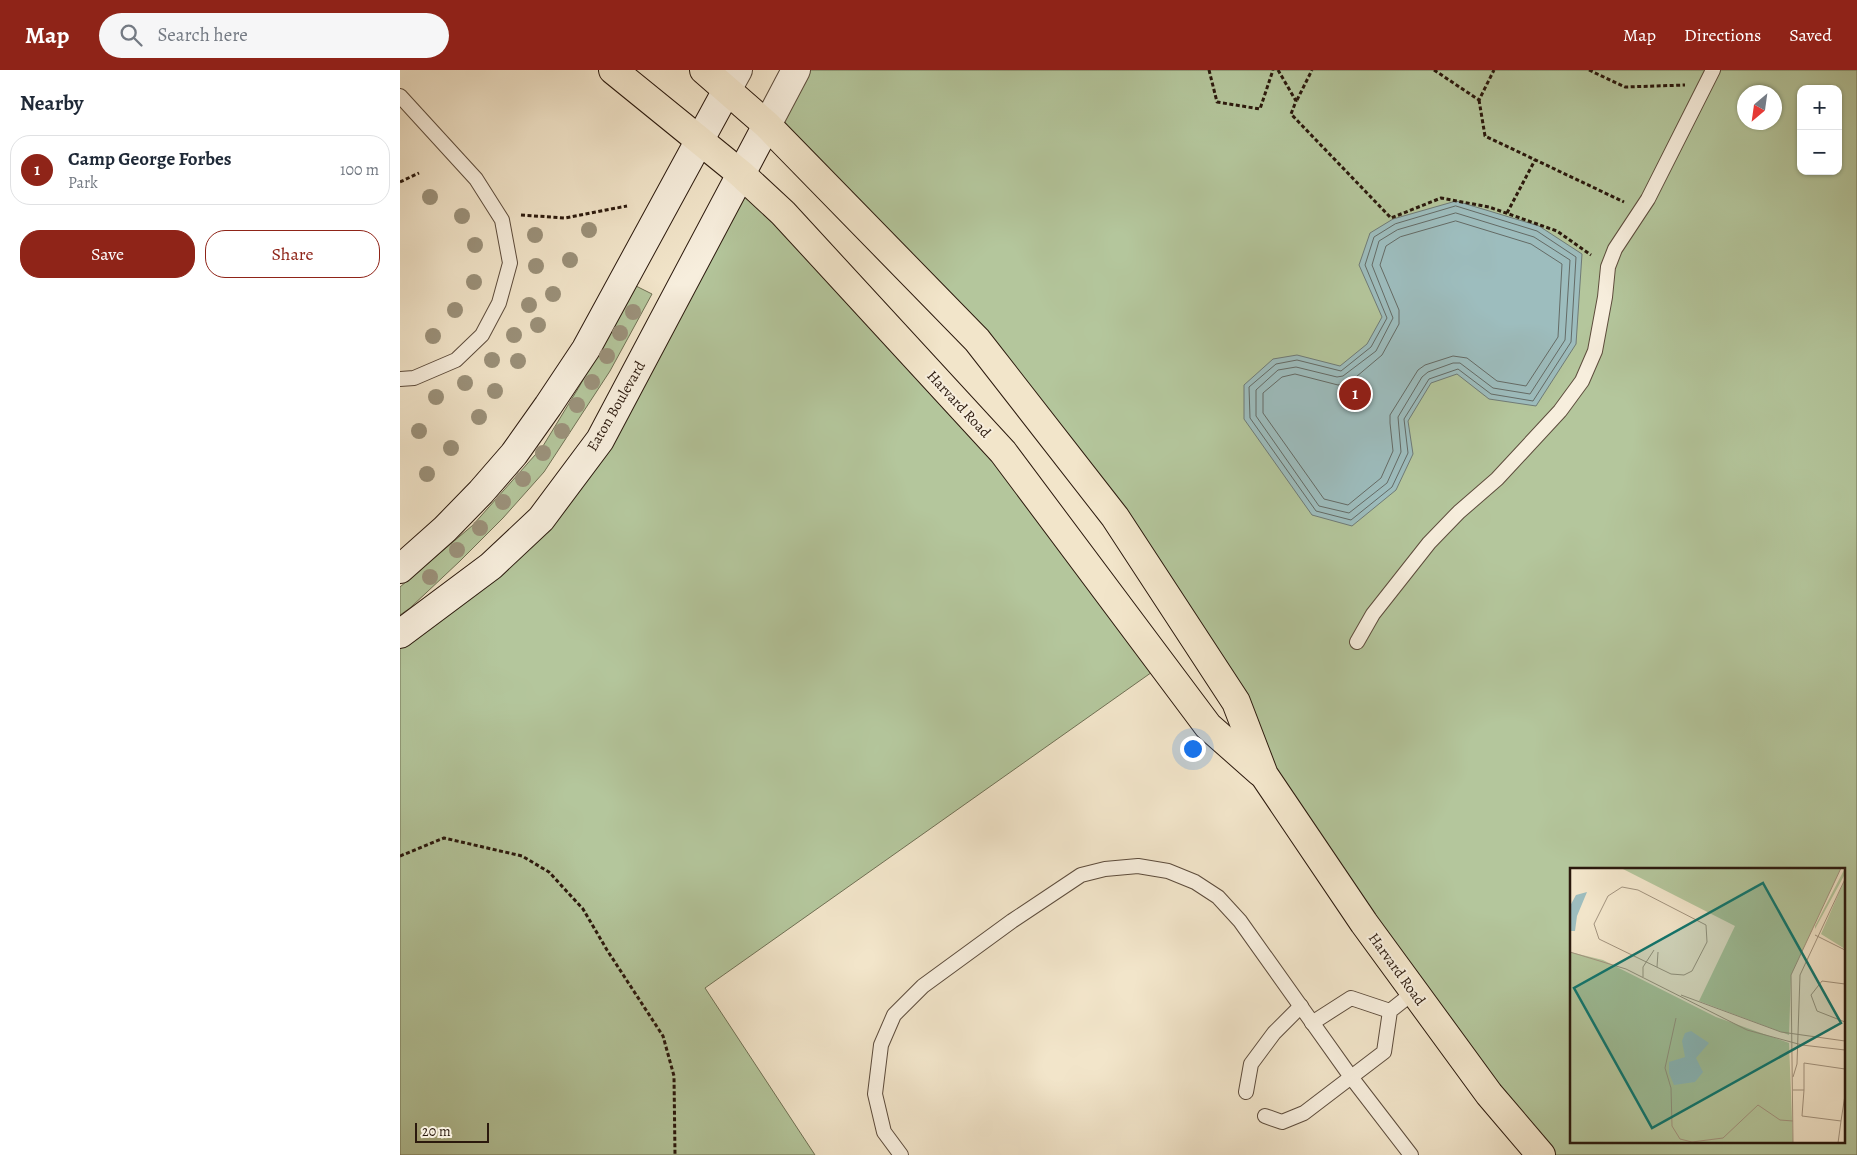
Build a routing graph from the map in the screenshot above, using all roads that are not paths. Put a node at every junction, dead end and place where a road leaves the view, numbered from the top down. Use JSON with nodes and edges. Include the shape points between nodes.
{"nodes":[{"id":1,"x":613,"y":70,"type":"edge"},
{"id":2,"x":704,"y":70,"type":"edge"},
{"id":3,"x":796,"y":70,"type":"edge"},
{"id":4,"x":1713,"y":70,"type":"edge"},
{"id":5,"x":733,"y":80,"type":"edge"},
{"id":6,"x":400,"y":96,"type":"edge"},
{"id":7,"x":766,"y":125,"type":"junction"},
{"id":8,"x":700,"y":141,"type":"junction"},
{"id":9,"x":741,"y":174,"type":"junction"},
{"id":10,"x":400,"y":379,"type":"edge"},
{"id":11,"x":400,"y":569,"type":"edge"},
{"id":12,"x":400,"y":634,"type":"edge"},
{"id":13,"x":1357,"y":642,"type":"dead end"},
{"id":14,"x":1264,"y":775,"type":"junction"},
{"id":15,"x":1414,"y":992,"type":"junction"},
{"id":16,"x":1300,"y":1006,"type":"junction"},
{"id":17,"x":1390,"y":1011,"type":"junction"},
{"id":18,"x":1312,"y":1023,"type":"junction"},
{"id":19,"x":1351,"y":1077,"type":"junction"},
{"id":20,"x":1246,"y":1092,"type":"dead end"},
{"id":21,"x":1265,"y":1116,"type":"dead end"},
{"id":22,"x":901,"y":1155,"type":"edge"},
{"id":23,"x":1411,"y":1155,"type":"edge"},
{"id":24,"x":1541,"y":1155,"type":"edge"}],
"edges":[{"from":1,"to":8,"type":"main road","name":"Harvard Road"},
{"from":2,"to":5,"type":"main road","name":"Harvard Road"},
{"from":3,"to":7,"type":"street","name":"Eaton Boulevard"},
{"from":4,"to":13,"type":"lane","via":[[1641,210],[1615,249],[1608,267],[1595,351],[1582,381],[1560,411],[1497,479],[1430,543],[1374,614]]},
{"from":5,"to":7,"type":"main road","name":"Harvard Road"},
{"from":5,"to":8,"type":"street"},
{"from":6,"to":10,"type":"lane","via":[[476,179],[502,220],[510,262],[499,303],[482,335],[456,360],[414,378]]},
{"from":7,"to":9,"type":"street","name":"Eaton Boulevard"},
{"from":7,"to":14,"type":"main road","name":"Harvard Road","via":[[977,340],[1115,517],[1236,702]]},
{"from":8,"to":9,"type":"main road","name":"Harvard Road"},
{"from":8,"to":11,"type":"street","via":[[586,349],[548,406],[514,454],[481,492]]},
{"from":9,"to":12,"type":"street","name":"Eaton Boulevard","via":[[600,440],[541,519],[491,566]]},
{"from":9,"to":14,"type":"main road","name":"Harvard Road","via":[[783,213],[1003,452],[1208,726]]},
{"from":14,"to":15,"type":"main road","name":"Harvard Road"},
{"from":15,"to":17,"type":"lane"},
{"from":15,"to":24,"type":"main road","name":"Harvard Road","via":[[1489,1094]]},
{"from":16,"to":18,"type":"lane"},
{"from":16,"to":20,"type":"lane","via":[[1251,1064]]},
{"from":16,"to":22,"type":"lane","via":[[1240,921],[1218,897],[1195,882],[1168,871],[1138,866],[1081,875],[923,986],[894,1015],[881,1045],[876,1094],[884,1132]]},
{"from":17,"to":18,"type":"lane","via":[[1351,998]]},
{"from":17,"to":19,"type":"lane","via":[[1384,1052]]},
{"from":18,"to":19,"type":"lane"},
{"from":19,"to":21,"type":"lane","via":[[1304,1113],[1282,1122]]},
{"from":19,"to":23,"type":"lane"}]}
